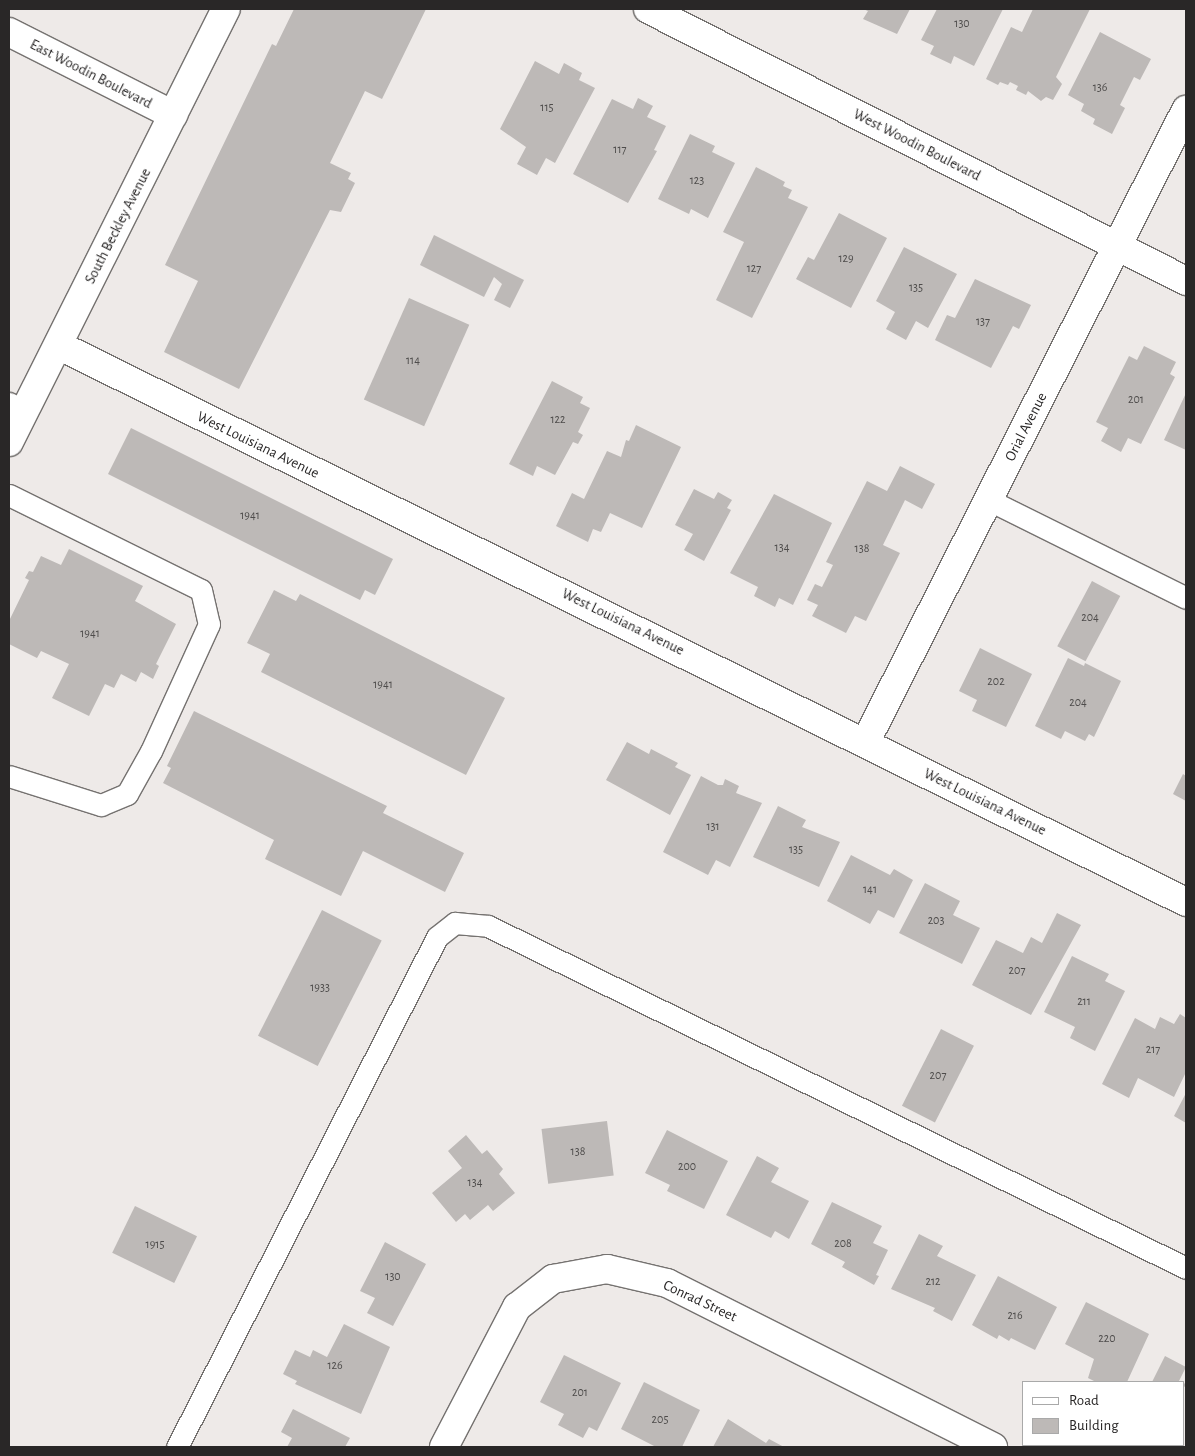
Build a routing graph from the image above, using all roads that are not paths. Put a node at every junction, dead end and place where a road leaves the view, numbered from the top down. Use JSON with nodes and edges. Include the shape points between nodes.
{"nodes":[{"id":1,"x":226,"y":9,"type":"edge"},
{"id":2,"x":648,"y":9,"type":"edge"},
{"id":3,"x":9,"y":32,"type":"edge"},
{"id":4,"x":1186,"y":110,"type":"edge"},
{"id":5,"x":173,"y":115,"type":"junction"},
{"id":6,"x":1118,"y":247,"type":"junction"},
{"id":7,"x":1186,"y":281,"type":"edge"},
{"id":8,"x":58,"y":345,"type":"junction"},
{"id":9,"x":17,"y":407,"type":"edge"},
{"id":10,"x":9,"y":442,"type":"edge"},
{"id":11,"x":9,"y":495,"type":"edge"},
{"id":12,"x":989,"y":500,"type":"junction"},
{"id":13,"x":1186,"y":598,"type":"edge"},
{"id":14,"x":865,"y":743,"type":"junction"},
{"id":15,"x":9,"y":776,"type":"edge"},
{"id":16,"x":1186,"y":902,"type":"edge"},
{"id":17,"x":1186,"y":1268,"type":"edge"},
{"id":18,"x":177,"y":1447,"type":"edge"},
{"id":19,"x":444,"y":1447,"type":"edge"},
{"id":20,"x":993,"y":1447,"type":"edge"}],
"edges":[{"from":1,"to":5,"type":"street","name":"South Beckley Avenue"},
{"from":2,"to":6,"type":"street","name":"West Woodin Boulevard"},
{"from":3,"to":5,"type":"street","name":"East Woodin Boulevard"},
{"from":4,"to":6,"type":"street","name":"Orial Avenue"},
{"from":5,"to":8,"type":"street","name":"South Beckley Avenue"},
{"from":6,"to":7,"type":"street","name":"West Woodin Boulevard"},
{"from":6,"to":12,"type":"street","name":"Orial Avenue"},
{"from":8,"to":9,"type":"street","name":"South Beckley Avenue"},
{"from":8,"to":14,"type":"street","name":"West Louisiana Avenue"},
{"from":9,"to":10,"type":"street","name":"South Beckley Avenue"},
{"from":11,"to":15,"type":"lane","via":[[201,590],[209,624],[151,751],[126,794],[101,805]]},
{"from":12,"to":13,"type":"lane"},
{"from":12,"to":14,"type":"street","name":"Orial Avenue"},
{"from":14,"to":16,"type":"street","name":"West Louisiana Avenue"},
{"from":17,"to":18,"type":"lane","via":[[488,926],[455,923],[437,937]]},
{"from":19,"to":20,"type":"street","name":"Conrad Street","via":[[517,1307],[553,1279],[607,1269],[667,1283]]}]}
